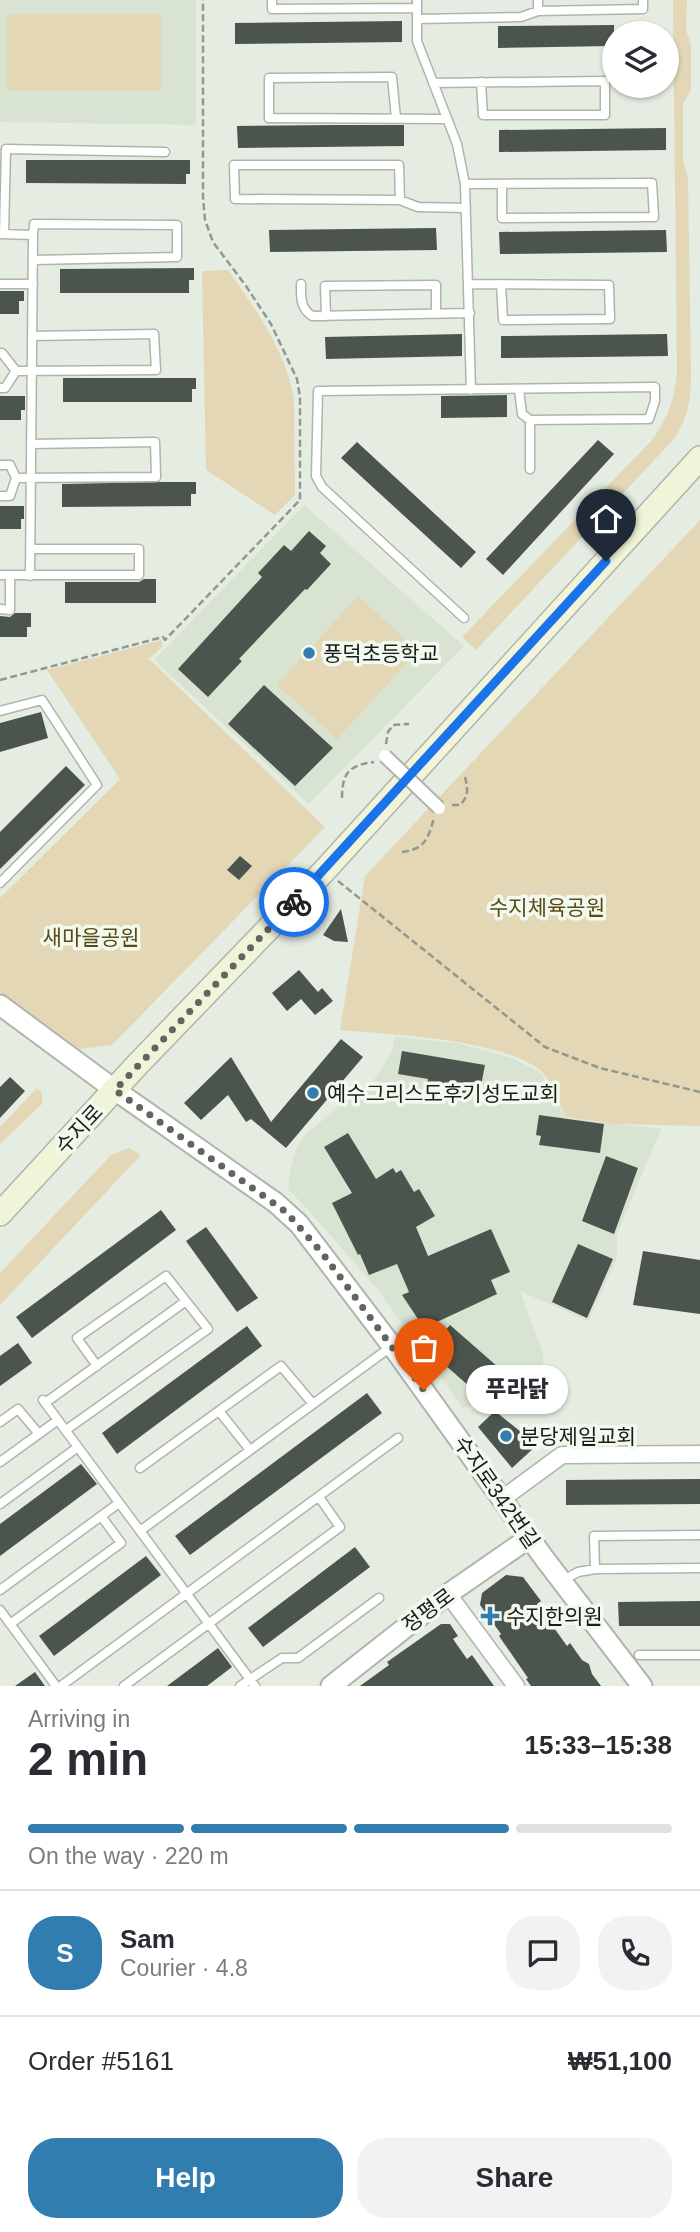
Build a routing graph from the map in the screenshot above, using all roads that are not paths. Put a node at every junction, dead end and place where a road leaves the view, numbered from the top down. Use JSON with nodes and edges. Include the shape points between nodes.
{"nodes":[{"id":1,"x":272,"y":0,"type":"edge"},
{"id":2,"x":538,"y":0,"type":"edge"},
{"id":3,"x":643,"y":0,"type":"edge"},
{"id":4,"x":381,"y":4,"type":"edge"},
{"id":5,"x":416,"y":4,"type":"edge"},
{"id":6,"x":538,"y":11,"type":"junction"},
{"id":7,"x":416,"y":19,"type":"junction"},
{"id":8,"x":481,"y":82,"type":"junction"},
{"id":9,"x":433,"y":83,"type":"junction"},
{"id":10,"x":396,"y":118,"type":"junction"},
{"id":11,"x":447,"y":119,"type":"junction"},
{"id":12,"x":165,"y":152,"type":"dead end"},
{"id":13,"x":466,"y":184,"type":"junction"},
{"id":14,"x":502,"y":184,"type":"junction"},
{"id":15,"x":400,"y":200,"type":"junction"},
{"id":16,"x":466,"y":208,"type":"junction"},
{"id":17,"x":2,"y":234,"type":"edge"},
{"id":18,"x":33,"y":235,"type":"junction"},
{"id":19,"x":33,"y":260,"type":"junction"},
{"id":20,"x":0,"y":284,"type":"edge"},
{"id":21,"x":301,"y":284,"type":"dead end"},
{"id":22,"x":469,"y":284,"type":"junction"},
{"id":23,"x":501,"y":284,"type":"junction"},
{"id":24,"x":33,"y":285,"type":"junction"},
{"id":25,"x":470,"y":313,"type":"junction"},
{"id":26,"x":436,"y":314,"type":"junction"},
{"id":27,"x":326,"y":316,"type":"junction"},
{"id":28,"x":32,"y":336,"type":"junction"},
{"id":29,"x":0,"y":353,"type":"edge"},
{"id":30,"x":16,"y":371,"type":"junction"},
{"id":31,"x":32,"y":371,"type":"junction"},
{"id":32,"x":0,"y":388,"type":"edge"},
{"id":33,"x":471,"y":390,"type":"junction"},
{"id":34,"x":519,"y":390,"type":"junction"},
{"id":35,"x":530,"y":420,"type":"junction"},
{"id":36,"x":32,"y":444,"type":"junction"},
{"id":37,"x":700,"y":458,"type":"edge"},
{"id":38,"x":0,"y":465,"type":"edge"},
{"id":39,"x":530,"y":469,"type":"dead end"},
{"id":40,"x":30,"y":477,"type":"junction"},
{"id":41,"x":16,"y":478,"type":"junction"},
{"id":42,"x":0,"y":496,"type":"edge"},
{"id":43,"x":31,"y":549,"type":"junction"},
{"id":44,"x":0,"y":575,"type":"edge"},
{"id":45,"x":10,"y":576,"type":"junction"},
{"id":46,"x":30,"y":576,"type":"junction"},
{"id":47,"x":0,"y":609,"type":"edge"},
{"id":48,"x":464,"y":618,"type":"dead end"},
{"id":49,"x":0,"y":711,"type":"edge"},
{"id":50,"x":385,"y":757,"type":"road end"},
{"id":51,"x":439,"y":808,"type":"road end"},
{"id":52,"x":0,"y":883,"type":"edge"},
{"id":53,"x":0,"y":1005,"type":"edge"},
{"id":54,"x":115,"y":1090,"type":"junction"},
{"id":55,"x":0,"y":1214,"type":"edge"},
{"id":56,"x":186,"y":1301,"type":"junction"},
{"id":57,"x":392,"y":1346,"type":"junction"},
{"id":58,"x":97,"y":1366,"type":"junction"},
{"id":59,"x":313,"y":1404,"type":"junction"},
{"id":60,"x":219,"y":1411,"type":"junction"},
{"id":61,"x":58,"y":1420,"type":"junction"},
{"id":62,"x":0,"y":1422,"type":"edge"},
{"id":63,"x":65,"y":1430,"type":"junction"},
{"id":64,"x":38,"y":1434,"type":"junction"},
{"id":65,"x":398,"y":1438,"type":"dead end"},
{"id":66,"x":78,"y":1447,"type":"junction"},
{"id":67,"x":250,"y":1450,"type":"junction"},
{"id":68,"x":700,"y":1454,"type":"edge"},
{"id":69,"x":0,"y":1462,"type":"edge"},
{"id":70,"x":139,"y":1468,"type":"dead end"},
{"id":71,"x":319,"y":1497,"type":"junction"},
{"id":72,"x":502,"y":1499,"type":"junction"},
{"id":73,"x":120,"y":1503,"type":"junction"},
{"id":74,"x":0,"y":1504,"type":"edge"},
{"id":75,"x":101,"y":1516,"type":"junction"},
{"id":76,"x":140,"y":1531,"type":"junction"},
{"id":77,"x":700,"y":1535,"type":"edge"},
{"id":78,"x":529,"y":1538,"type":"junction"},
{"id":79,"x":700,"y":1568,"type":"edge"},
{"id":80,"x":594,"y":1569,"type":"junction"},
{"id":81,"x":562,"y":1581,"type":"junction"},
{"id":82,"x":0,"y":1590,"type":"edge"},
{"id":83,"x":448,"y":1594,"type":"junction"},
{"id":84,"x":187,"y":1595,"type":"junction"},
{"id":85,"x":379,"y":1598,"type":"dead end"},
{"id":86,"x":0,"y":1610,"type":"edge"},
{"id":87,"x":10,"y":1624,"type":"junction"},
{"id":88,"x":209,"y":1624,"type":"junction"},
{"id":89,"x":639,"y":1655,"type":"dead end"},
{"id":90,"x":700,"y":1655,"type":"edge"},
{"id":91,"x":252,"y":1683,"type":"edge"},
{"id":92,"x":512,"y":1685,"type":"edge"},
{"id":93,"x":59,"y":1686,"type":"edge"},
{"id":94,"x":124,"y":1686,"type":"edge"},
{"id":95,"x":240,"y":1686,"type":"edge"},
{"id":96,"x":331,"y":1686,"type":"edge"},
{"id":97,"x":642,"y":1686,"type":"edge"}],
"edges":[{"from":1,"to":4,"type":"lane","via":[[272,9]]},
{"from":2,"to":6,"type":"lane"},
{"from":3,"to":6,"type":"lane","via":[[643,9]]},
{"from":4,"to":5,"type":"lane"},
{"from":5,"to":7,"type":"lane"},
{"from":6,"to":7,"type":"lane","via":[[521,17]]},
{"from":7,"to":9,"type":"lane","via":[[416,41]]},
{"from":8,"to":8,"type":"lane","via":[[606,81],[606,114],[483,116]]},
{"from":8,"to":9,"type":"lane"},
{"from":9,"to":11,"type":"lane"},
{"from":10,"to":10,"type":"lane","via":[[269,118],[269,78],[392,77]]},
{"from":10,"to":11,"type":"lane"},
{"from":11,"to":13,"type":"lane"},
{"from":12,"to":17,"type":"lane","via":[[6,149]]},
{"from":13,"to":14,"type":"lane"},
{"from":13,"to":16,"type":"lane"},
{"from":14,"to":14,"type":"lane","via":[[502,218],[654,217],[652,183]]},
{"from":15,"to":15,"type":"lane","via":[[235,199],[234,164],[399,164]]},
{"from":15,"to":16,"type":"lane","via":[[418,207]]},
{"from":16,"to":22,"type":"lane"},
{"from":17,"to":18,"type":"lane"},
{"from":18,"to":19,"type":"lane"},
{"from":18,"to":19,"type":"lane","via":[[34,224],[177,225],[177,257]]},
{"from":19,"to":24,"type":"lane"},
{"from":20,"to":24,"type":"lane"},
{"from":21,"to":27,"type":"lane","via":[[305,312]]},
{"from":22,"to":23,"type":"lane"},
{"from":22,"to":25,"type":"lane"},
{"from":23,"to":23,"type":"lane","via":[[503,320],[610,319],[609,285]]},
{"from":24,"to":28,"type":"lane"},
{"from":25,"to":26,"type":"lane"},
{"from":25,"to":33,"type":"lane"},
{"from":26,"to":27,"type":"lane"},
{"from":26,"to":27,"type":"lane","via":[[436,285],[325,286]]},
{"from":28,"to":31,"type":"lane"},
{"from":28,"to":31,"type":"lane","via":[[154,334],[156,370]]},
{"from":29,"to":30,"type":"lane"},
{"from":30,"to":31,"type":"lane"},
{"from":30,"to":32,"type":"lane","via":[[5,388]]},
{"from":31,"to":36,"type":"lane"},
{"from":33,"to":34,"type":"lane"},
{"from":33,"to":48,"type":"lane","via":[[318,391],[316,476],[322,487]]},
{"from":34,"to":35,"type":"lane","via":[[522,414]]},
{"from":34,"to":35,"type":"lane","via":[[655,387],[649,419]]},
{"from":35,"to":39,"type":"lane"},
{"from":36,"to":40,"type":"lane"},
{"from":36,"to":40,"type":"lane","via":[[155,442],[156,477]]},
{"from":37,"to":54,"type":"main road","name":"수지로","via":[[325,870]]},
{"from":38,"to":41,"type":"lane","via":[[10,465]]},
{"from":40,"to":41,"type":"lane"},
{"from":40,"to":43,"type":"lane"},
{"from":41,"to":42,"type":"lane","via":[[10,496]]},
{"from":43,"to":46,"type":"lane"},
{"from":43,"to":46,"type":"lane","via":[[139,549],[139,575]]},
{"from":44,"to":45,"type":"lane"},
{"from":45,"to":46,"type":"lane"},
{"from":45,"to":47,"type":"lane","via":[[10,610]]},
{"from":49,"to":52,"type":"lane","via":[[43,700],[97,785]]},
{"from":50,"to":51,"type":"street","bridge":true},
{"from":53,"to":54,"type":"street","name":"수지로342번길"},
{"from":54,"to":55,"type":"main road","name":"수지로"},
{"from":54,"to":57,"type":"street","name":"수지로342번길","via":[[286,1212]]},
{"from":56,"to":58,"type":"lane"},
{"from":56,"to":58,"type":"lane","via":[[166,1276],[77,1338]]},
{"from":56,"to":63,"type":"lane","via":[[208,1329]]},
{"from":57,"to":59,"type":"lane"},
{"from":57,"to":72,"type":"street","name":"수지로342번길"},
{"from":58,"to":61,"type":"lane","via":[[44,1401]]},
{"from":59,"to":60,"type":"lane","via":[[281,1366]]},
{"from":59,"to":67,"type":"lane"},
{"from":60,"to":67,"type":"lane"},
{"from":60,"to":70,"type":"lane"},
{"from":61,"to":63,"type":"lane"},
{"from":61,"to":64,"type":"lane"},
{"from":62,"to":64,"type":"lane","via":[[18,1409]]},
{"from":63,"to":66,"type":"lane"},
{"from":64,"to":69,"type":"lane"},
{"from":65,"to":71,"type":"lane"},
{"from":66,"to":73,"type":"lane"},
{"from":66,"to":74,"type":"lane"},
{"from":67,"to":76,"type":"lane"},
{"from":68,"to":72,"type":"street","via":[[562,1455]]},
{"from":71,"to":84,"type":"lane"},
{"from":71,"to":88,"type":"lane","via":[[340,1527]]},
{"from":72,"to":78,"type":"street","name":"수지로342번길"},
{"from":73,"to":75,"type":"lane"},
{"from":73,"to":76,"type":"lane"},
{"from":75,"to":82,"type":"lane"},
{"from":75,"to":87,"type":"lane","via":[[121,1543]]},
{"from":76,"to":84,"type":"lane"},
{"from":77,"to":80,"type":"lane","via":[[594,1535]]},
{"from":78,"to":81,"type":"street","name":"수지로342번길"},
{"from":78,"to":83,"type":"street","name":"정평로"},
{"from":79,"to":80,"type":"lane"},
{"from":80,"to":81,"type":"lane"},
{"from":81,"to":97,"type":"street","name":"수지로342번길"},
{"from":83,"to":92,"type":"street"},
{"from":83,"to":96,"type":"street","name":"정평로"},
{"from":84,"to":88,"type":"lane"},
{"from":84,"to":93,"type":"lane"},
{"from":85,"to":91,"type":"lane","via":[[298,1658],[282,1658]]},
{"from":86,"to":87,"type":"lane"},
{"from":87,"to":93,"type":"lane"},
{"from":88,"to":91,"type":"lane"},
{"from":88,"to":94,"type":"lane"},
{"from":89,"to":90,"type":"lane"},
{"from":91,"to":95,"type":"lane"}]}
